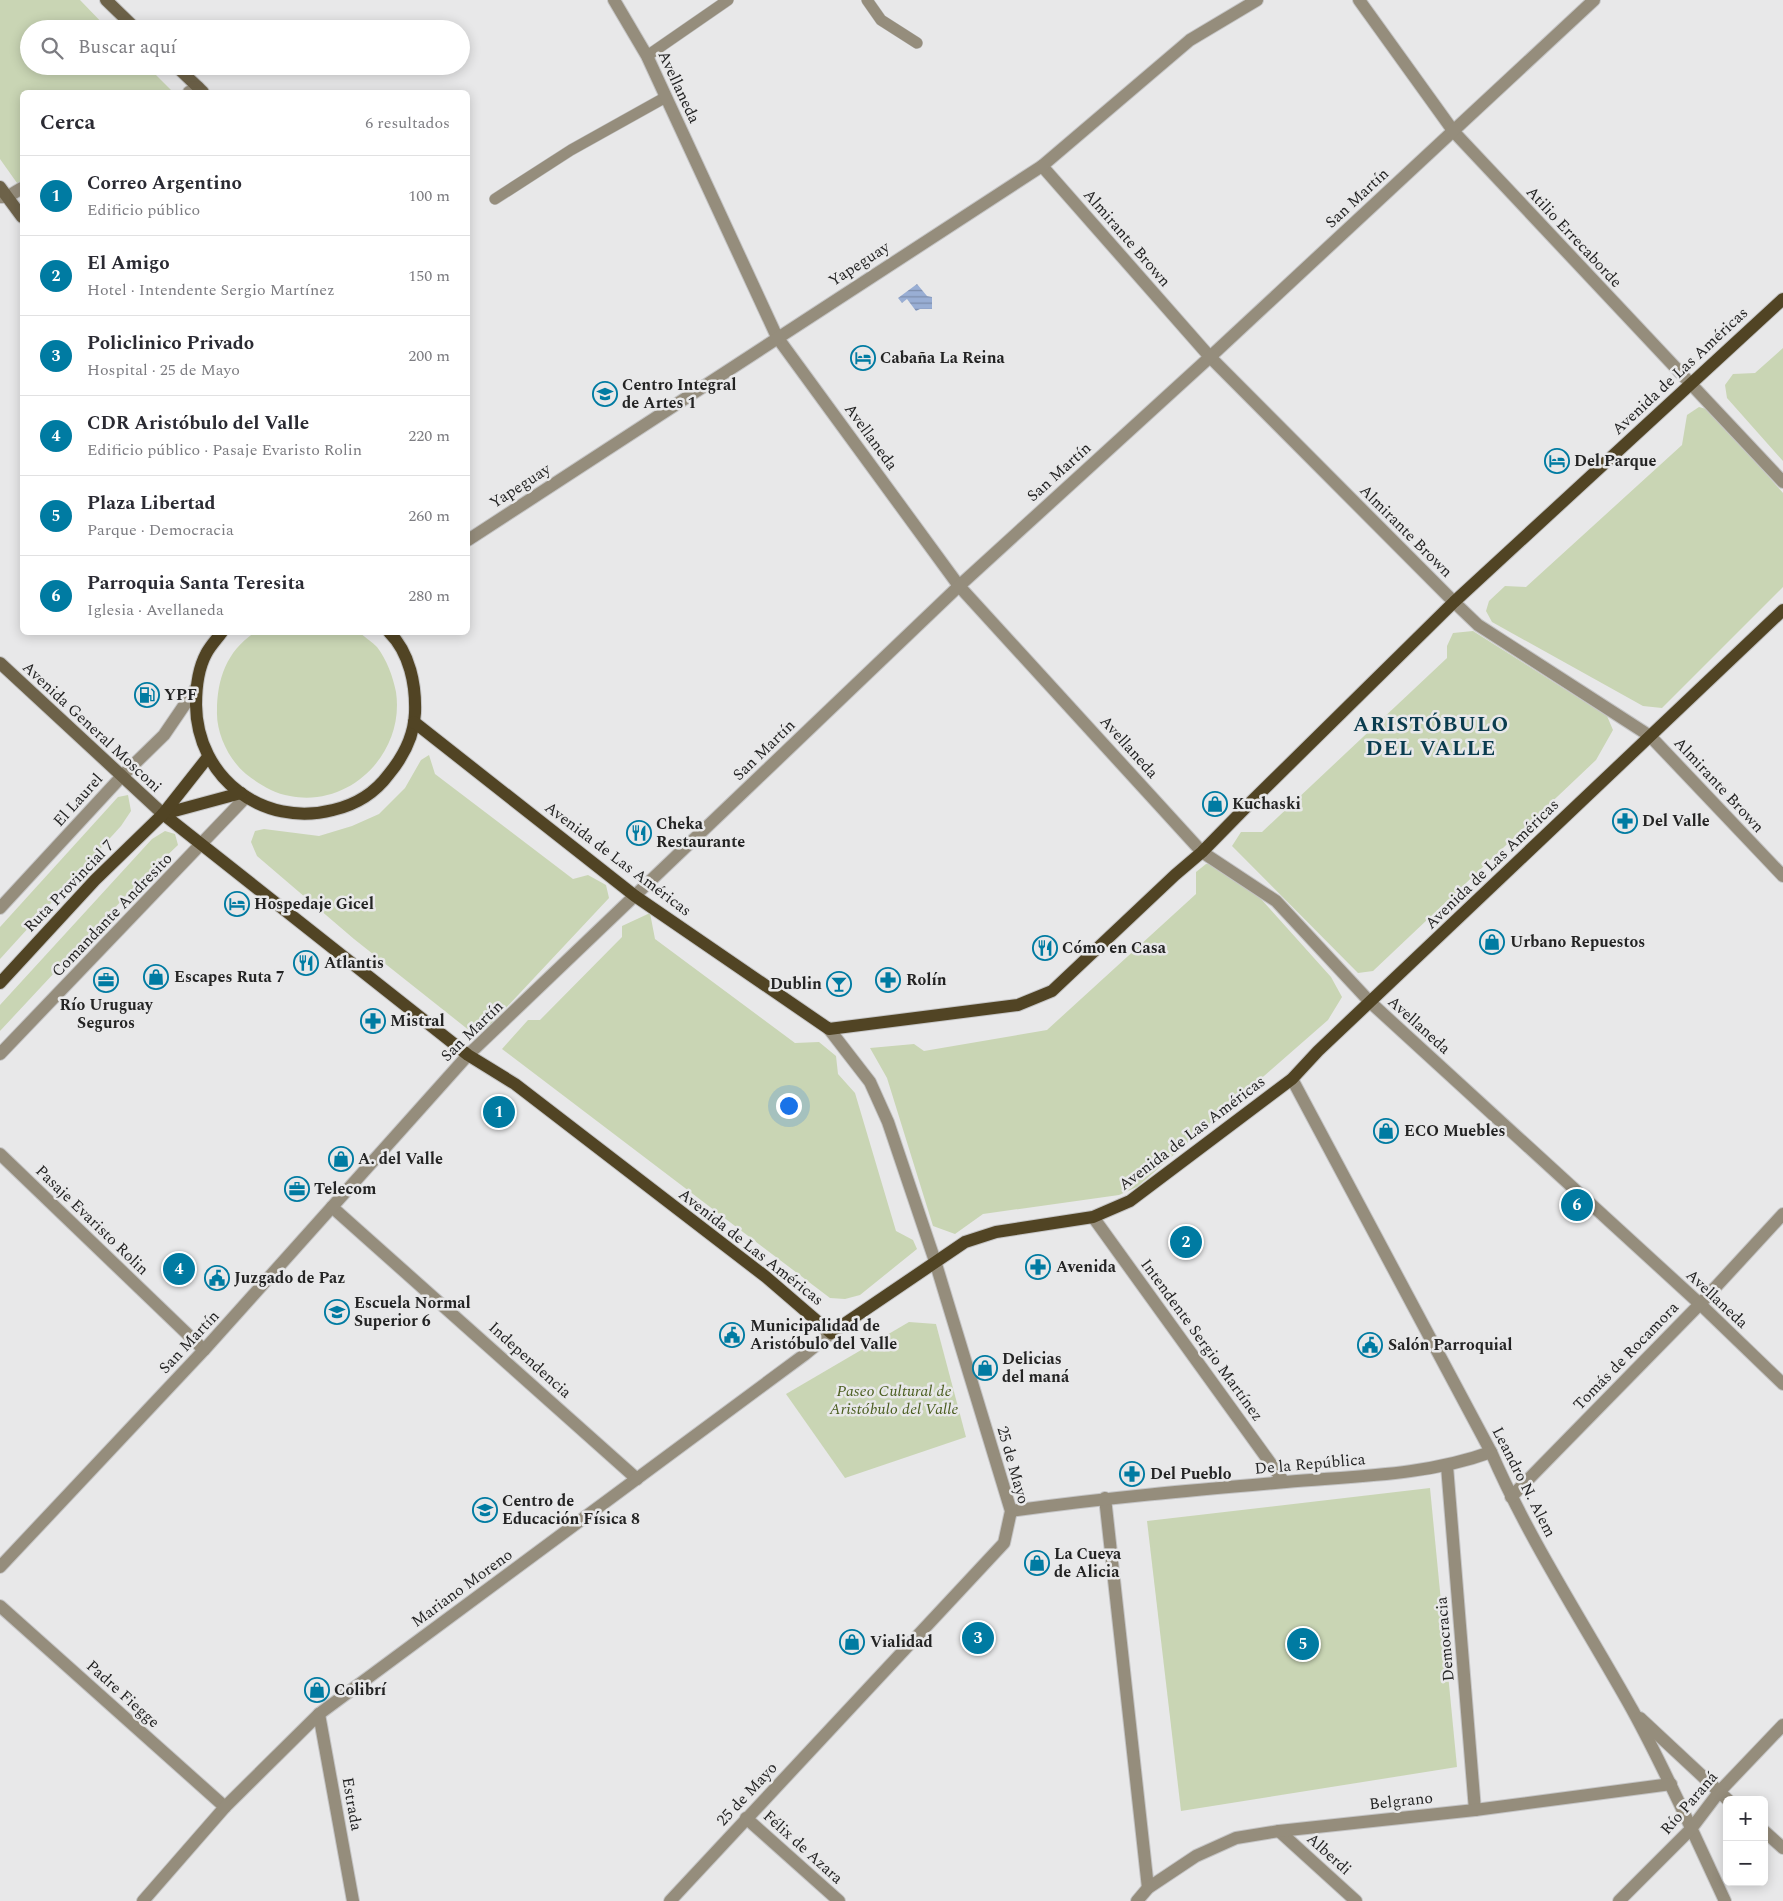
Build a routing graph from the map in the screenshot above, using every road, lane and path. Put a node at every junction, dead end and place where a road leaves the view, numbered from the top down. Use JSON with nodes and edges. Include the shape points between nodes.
{"nodes":[{"id":1,"x":106,"y":0,"type":"edge"},
{"id":2,"x":614,"y":0,"type":"edge"},
{"id":3,"x":728,"y":0,"type":"edge"},
{"id":4,"x":867,"y":0,"type":"edge"},
{"id":5,"x":1257,"y":0,"type":"edge"},
{"id":6,"x":1359,"y":0,"type":"edge"},
{"id":7,"x":1594,"y":0,"type":"edge"},
{"id":8,"x":127,"y":20,"type":"edge"},
{"id":9,"x":917,"y":43,"type":"dead end"},
{"id":10,"x":647,"y":56,"type":"junction"},
{"id":11,"x":183,"y":75,"type":"edge"},
{"id":12,"x":195,"y":90,"type":"edge"},
{"id":13,"x":666,"y":97,"type":"junction"},
{"id":14,"x":1454,"y":132,"type":"junction"},
{"id":15,"x":1042,"y":166,"type":"junction"},
{"id":16,"x":20,"y":188,"type":"edge"},
{"id":17,"x":2,"y":193,"type":"edge"},
{"id":18,"x":495,"y":199,"type":"dead end"},
{"id":19,"x":20,"y":216,"type":"edge"},
{"id":20,"x":1783,"y":298,"type":"edge"},
{"id":21,"x":777,"y":337,"type":"junction"},
{"id":22,"x":1210,"y":357,"type":"junction"},
{"id":23,"x":1690,"y":385,"type":"junction"},
{"id":24,"x":1783,"y":482,"type":"edge"},
{"id":25,"x":470,"y":539,"type":"edge"},
{"id":26,"x":959,"y":586,"type":"junction"},
{"id":27,"x":1454,"y":602,"type":"junction"},
{"id":28,"x":1783,"y":610,"type":"edge"},
{"id":29,"x":220,"y":635,"type":"edge"},
{"id":30,"x":394,"y":635,"type":"edge"},
{"id":31,"x":0,"y":663,"type":"edge"},
{"id":32,"x":196,"y":688,"type":"junction"},
{"id":33,"x":414,"y":722,"type":"junction"},
{"id":34,"x":1650,"y":736,"type":"junction"},
{"id":35,"x":208,"y":757,"type":"junction"},
{"id":36,"x":122,"y":776,"type":"junction"},
{"id":37,"x":243,"y":796,"type":"junction"},
{"id":38,"x":162,"y":814,"type":"junction"},
{"id":39,"x":201,"y":846,"type":"junction"},
{"id":40,"x":1202,"y":852,"type":"junction"},
{"id":41,"x":1783,"y":876,"type":"edge"},
{"id":42,"x":635,"y":896,"type":"junction"},
{"id":43,"x":0,"y":908,"type":"edge"},
{"id":44,"x":0,"y":982,"type":"edge"},
{"id":45,"x":1370,"y":1002,"type":"junction"},
{"id":46,"x":829,"y":1029,"type":"junction"},
{"id":47,"x":0,"y":1054,"type":"edge"},
{"id":48,"x":468,"y":1055,"type":"junction"},
{"id":49,"x":1292,"y":1079,"type":"junction"},
{"id":50,"x":0,"y":1154,"type":"edge"},
{"id":51,"x":332,"y":1207,"type":"junction"},
{"id":52,"x":1783,"y":1214,"type":"edge"},
{"id":53,"x":1093,"y":1217,"type":"junction"},
{"id":54,"x":935,"y":1261,"type":"junction"},
{"id":55,"x":1700,"y":1304,"type":"junction"},
{"id":56,"x":831,"y":1333,"type":"junction"},
{"id":57,"x":204,"y":1350,"type":"junction"},
{"id":58,"x":1783,"y":1384,"type":"edge"},
{"id":59,"x":1491,"y":1452,"type":"junction"},
{"id":60,"x":1447,"y":1466,"type":"junction"},
{"id":61,"x":637,"y":1479,"type":"junction"},
{"id":62,"x":1284,"y":1482,"type":"junction"},
{"id":63,"x":1511,"y":1497,"type":"junction"},
{"id":64,"x":1105,"y":1498,"type":"junction"},
{"id":65,"x":1011,"y":1511,"type":"junction"},
{"id":66,"x":0,"y":1567,"type":"edge"},
{"id":67,"x":0,"y":1606,"type":"edge"},
{"id":68,"x":1633,"y":1711,"type":"junction"},
{"id":69,"x":318,"y":1714,"type":"junction"},
{"id":70,"x":1783,"y":1725,"type":"edge"},
{"id":71,"x":1671,"y":1784,"type":"junction"},
{"id":72,"x":1724,"y":1796,"type":"edge"},
{"id":73,"x":1723,"y":1797,"type":"edge"},
{"id":74,"x":225,"y":1807,"type":"junction"},
{"id":75,"x":1475,"y":1810,"type":"junction"},
{"id":76,"x":746,"y":1818,"type":"junction"},
{"id":77,"x":1691,"y":1829,"type":"junction"},
{"id":78,"x":1279,"y":1830,"type":"junction"},
{"id":79,"x":1768,"y":1835,"type":"edge"},
{"id":80,"x":1783,"y":1848,"type":"edge"},
{"id":81,"x":1148,"y":1888,"type":"junction"},
{"id":82,"x":142,"y":1901,"type":"edge"},
{"id":83,"x":353,"y":1901,"type":"edge"},
{"id":84,"x":670,"y":1901,"type":"edge"},
{"id":85,"x":839,"y":1901,"type":"edge"},
{"id":86,"x":1136,"y":1901,"type":"edge"},
{"id":87,"x":1356,"y":1901,"type":"edge"},
{"id":88,"x":1619,"y":1901,"type":"edge"},
{"id":89,"x":1725,"y":1901,"type":"edge"}],
"edges":[{"from":1,"to":8,"type":"main road"},
{"from":2,"to":10,"type":"street","name":"Avellaneda"},
{"from":3,"to":10,"type":"lane"},
{"from":4,"to":9,"type":"lane","via":[[882,20]]},
{"from":5,"to":15,"type":"street","name":"Yapeguay","via":[[1190,40]]},
{"from":6,"to":14,"type":"street","name":"Atilio Errecaborde"},
{"from":7,"to":14,"type":"street","name":"San Martín"},
{"from":10,"to":13,"type":"street","name":"Avellaneda"},
{"from":11,"to":12,"type":"main road"},
{"from":13,"to":18,"type":"lane","via":[[571,150]]},
{"from":13,"to":21,"type":"street","name":"Avellaneda"},
{"from":14,"to":22,"type":"street","name":"San Martín"},
{"from":14,"to":23,"type":"street","name":"Atilio Errecaborde"},
{"from":15,"to":21,"type":"street","name":"Yapeguay"},
{"from":15,"to":22,"type":"street","name":"Almirante Brown"},
{"from":16,"to":17,"type":"street"},
{"from":17,"to":19,"type":"main road"},
{"from":20,"to":23,"type":"main road","name":"Avenida de Las Américas"},
{"from":21,"to":25,"type":"street","name":"Yapeguay"},
{"from":21,"to":26,"type":"street","name":"Avellaneda"},
{"from":22,"to":26,"type":"street","name":"San Martín"},
{"from":22,"to":27,"type":"street","name":"Almirante Brown"},
{"from":23,"to":24,"type":"street","name":"Atilio Errecaborde"},
{"from":23,"to":27,"type":"main road","name":"Avenida de Las Américas"},
{"from":26,"to":40,"type":"street","name":"Avellaneda"},
{"from":26,"to":42,"type":"street","name":"San Martín"},
{"from":27,"to":34,"type":"street","name":"Almirante Brown","via":[[1478,625]]},
{"from":27,"to":40,"type":"main road","name":"Avenida de Las Américas"},
{"from":28,"to":34,"type":"main road","name":"Avenida de Las Américas"},
{"from":29,"to":32,"type":"main road","via":[[206,654]]},
{"from":30,"to":33,"type":"main road","via":[[409,664],[415,693]]},
{"from":31,"to":36,"type":"main road","name":"Avenida General Mosconi"},
{"from":32,"to":35,"type":"main road","via":[[196,724]]},
{"from":32,"to":36,"type":"street","name":"El Laurel","via":[[164,735]]},
{"from":33,"to":37,"type":"main road","via":[[402,757],[380,786],[349,806],[314,815],[277,812]]},
{"from":33,"to":42,"type":"main road","name":"Avenida de Las Américas"},
{"from":34,"to":41,"type":"street","name":"Almirante Brown"},
{"from":34,"to":45,"type":"main road","name":"Avenida de Las Américas"},
{"from":35,"to":37,"type":"main road","via":[[223,779]]},
{"from":35,"to":38,"type":"main road","name":"Ruta Provincial 7"},
{"from":36,"to":38,"type":"main road","name":"Avenida General Mosconi"},
{"from":36,"to":43,"type":"street","name":"El Laurel"},
{"from":37,"to":38,"type":"main road"},
{"from":37,"to":39,"type":"street","name":"Comandante Andresito"},
{"from":38,"to":39,"type":"main road","name":"Avenida de Las Américas"},
{"from":38,"to":44,"type":"main road","name":"Ruta Provincial 7"},
{"from":39,"to":47,"type":"street","name":"Comandante Andresito"},
{"from":39,"to":48,"type":"main road","name":"Avenida de Las Américas"},
{"from":40,"to":45,"type":"street","name":"Avellaneda","via":[[1276,901]]},
{"from":40,"to":46,"type":"main road","name":"Avenida de Las Américas","via":[[1052,991],[1018,1005]]},
{"from":42,"to":46,"type":"main road","name":"Avenida de Las Américas"},
{"from":42,"to":48,"type":"street","name":"San Martín"},
{"from":45,"to":49,"type":"main road","name":"Avenida de Las Américas"},
{"from":45,"to":55,"type":"street","name":"Avellaneda"},
{"from":46,"to":54,"type":"street","name":"25 de Mayo","via":[[854,1058],[878,1098]]},
{"from":48,"to":51,"type":"street","name":"San Martín"},
{"from":48,"to":56,"type":"main road","name":"Avenida de Las Américas","via":[[515,1084],[766,1277]]},
{"from":49,"to":53,"type":"main road","name":"Avenida de Las Américas","via":[[1130,1201]]},
{"from":49,"to":59,"type":"street","name":"Leandro N. Alem"},
{"from":50,"to":57,"type":"street","name":"Pasaje Evaristo Rolin"},
{"from":51,"to":57,"type":"street","name":"San Martín"},
{"from":51,"to":61,"type":"street","name":"Independencia"},
{"from":52,"to":55,"type":"street","name":"Tomás de Rocamora"},
{"from":53,"to":54,"type":"main road","name":"Avenida de Las Américas","via":[[996,1232],[965,1242]]},
{"from":53,"to":62,"type":"street","name":"Intendente Sergio Martínez"},
{"from":54,"to":56,"type":"main road","name":"Avenida de Las Américas"},
{"from":54,"to":65,"type":"street","name":"25 de Mayo"},
{"from":55,"to":58,"type":"street","name":"Avellaneda"},
{"from":55,"to":63,"type":"street","name":"Tomás de Rocamora"},
{"from":56,"to":61,"type":"street","name":"Mariano Moreno"},
{"from":57,"to":66,"type":"street","name":"San Martín"},
{"from":59,"to":60,"type":"street","name":"De la República"},
{"from":59,"to":63,"type":"street","name":"Leandro N. Alem"},
{"from":60,"to":62,"type":"street","name":"De la República"},
{"from":60,"to":75,"type":"street","name":"Democracia"},
{"from":61,"to":69,"type":"street","name":"Mariano Moreno"},
{"from":62,"to":64,"type":"street","name":"De la República"},
{"from":63,"to":68,"type":"street","name":"Leandro N. Alem"},
{"from":64,"to":65,"type":"street","name":"De la República"},
{"from":64,"to":81,"type":"street"},
{"from":65,"to":76,"type":"street","name":"25 de Mayo","via":[[1004,1543]]},
{"from":67,"to":74,"type":"street","name":"Padre Fiegge"},
{"from":68,"to":71,"type":"street","name":"Leandro N. Alem"},
{"from":68,"to":72,"type":"street"},
{"from":69,"to":74,"type":"street","name":"Mariano Moreno"},
{"from":69,"to":83,"type":"street","name":"Estrada"},
{"from":70,"to":72,"type":"street","name":"Río Paraná"},
{"from":71,"to":75,"type":"street","name":"Belgrano"},
{"from":71,"to":77,"type":"street","name":"Leandro N. Alem"},
{"from":73,"to":77,"type":"street","name":"Río Paraná"},
{"from":74,"to":82,"type":"street","name":"Mariano Moreno"},
{"from":75,"to":78,"type":"street","name":"Belgrano"},
{"from":76,"to":84,"type":"street","name":"25 de Mayo"},
{"from":76,"to":85,"type":"street","name":"Félix de Azara"},
{"from":77,"to":88,"type":"street","name":"Río Paraná"},
{"from":77,"to":89,"type":"street","name":"Leandro N. Alem"},
{"from":78,"to":81,"type":"street","name":"Belgrano","via":[[1236,1838],[1196,1856]]},
{"from":78,"to":87,"type":"street","name":"Alberdi"},
{"from":79,"to":80,"type":"street"},
{"from":81,"to":86,"type":"street","name":"Belgrano"}]}
